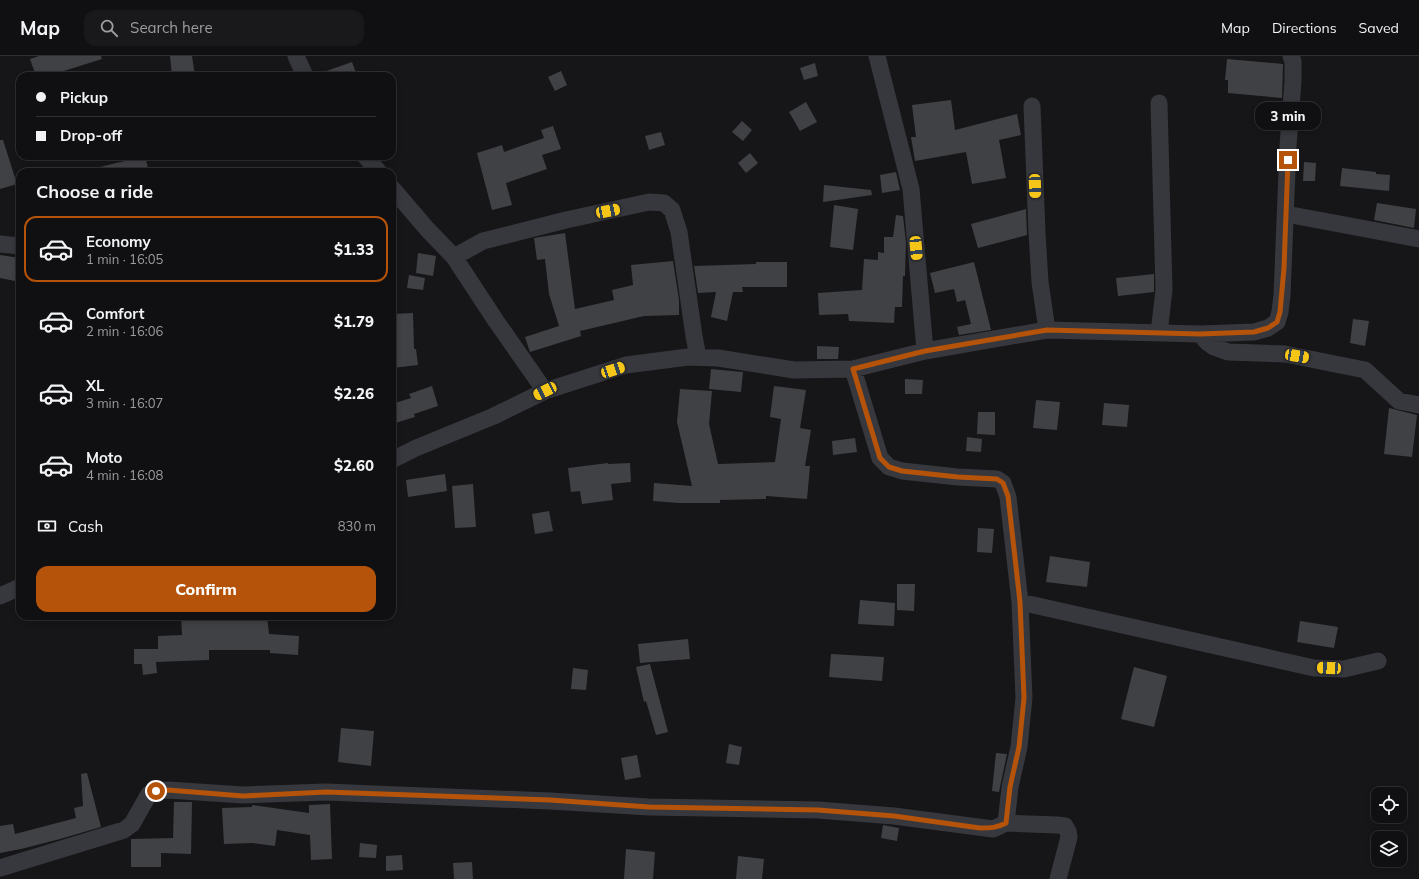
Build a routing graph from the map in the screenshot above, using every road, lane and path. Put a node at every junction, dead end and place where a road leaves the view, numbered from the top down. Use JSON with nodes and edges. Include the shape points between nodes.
{"nodes":[{"id":1,"x":296,"y":56,"type":"edge"},
{"id":2,"x":877,"y":56,"type":"edge"},
{"id":3,"x":1291,"y":56,"type":"edge"},
{"id":4,"x":304,"y":72,"type":"edge"},
{"id":5,"x":1159,"y":103,"type":"dead end"},
{"id":6,"x":1032,"y":106,"type":"dead end"},
{"id":7,"x":368,"y":160,"type":"edge"},
{"id":8,"x":376,"y":168,"type":"edge"},
{"id":9,"x":396,"y":193,"type":"edge"},
{"id":10,"x":1286,"y":214,"type":"junction"},
{"id":11,"x":1419,"y":239,"type":"edge"},
{"id":12,"x":0,"y":244,"type":"edge"},
{"id":13,"x":16,"y":246,"type":"edge"},
{"id":14,"x":454,"y":257,"type":"junction"},
{"id":15,"x":1047,"y":330,"type":"junction"},
{"id":16,"x":1159,"y":333,"type":"junction"},
{"id":17,"x":1200,"y":334,"type":"junction"},
{"id":18,"x":925,"y":351,"type":"junction"},
{"id":19,"x":698,"y":357,"type":"junction"},
{"id":20,"x":853,"y":369,"type":"junction"},
{"id":21,"x":545,"y":391,"type":"junction"},
{"id":22,"x":1419,"y":405,"type":"edge"},
{"id":23,"x":396,"y":458,"type":"edge"},
{"id":24,"x":16,"y":589,"type":"edge"},
{"id":25,"x":0,"y":596,"type":"edge"},
{"id":26,"x":1020,"y":602,"type":"junction"},
{"id":27,"x":1378,"y":661,"type":"dead end"},
{"id":28,"x":1006,"y":823,"type":"junction"},
{"id":29,"x":0,"y":868,"type":"edge"},
{"id":30,"x":1058,"y":879,"type":"edge"}],
"edges":[{"from":1,"to":4,"type":"street"},
{"from":2,"to":18,"type":"street","via":[[911,189]]},
{"from":3,"to":10,"type":"street","via":[[1293,81]]},
{"from":5,"to":16,"type":"street","via":[[1164,290]]},
{"from":6,"to":15,"type":"street","via":[[1039,275]]},
{"from":7,"to":8,"type":"street"},
{"from":9,"to":14,"type":"street"},
{"from":10,"to":11,"type":"street"},
{"from":10,"to":17,"type":"street","via":[[1282,294],[1277,322],[1254,332]]},
{"from":12,"to":13,"type":"street"},
{"from":14,"to":19,"type":"street","via":[[483,241],[649,202],[664,203],[672,210],[678,232]]},
{"from":14,"to":21,"type":"street"},
{"from":15,"to":16,"type":"street"},
{"from":15,"to":18,"type":"street"},
{"from":16,"to":17,"type":"street"},
{"from":17,"to":22,"type":"street","via":[[1210,345],[1228,352],[1285,354],[1365,370],[1398,401]]},
{"from":18,"to":20,"type":"street"},
{"from":19,"to":20,"type":"street","via":[[794,370]]},
{"from":19,"to":21,"type":"street","via":[[626,365]]},
{"from":20,"to":26,"type":"street","via":[[880,458],[889,467],[902,471],[997,479],[1003,483],[1008,496]]},
{"from":21,"to":23,"type":"street"},
{"from":24,"to":25,"type":"street"},
{"from":26,"to":27,"type":"street","via":[[1314,668],[1344,669]]},
{"from":26,"to":28,"type":"street","via":[[1024,698],[1019,747],[1010,787]]},
{"from":28,"to":29,"type":"street","via":[[993,829],[894,816],[818,810],[649,807],[550,800],[326,792],[243,796],[168,790],[149,794],[132,824],[124,830]]},
{"from":28,"to":30,"type":"street","via":[[1065,826],[1069,837]]}]}
